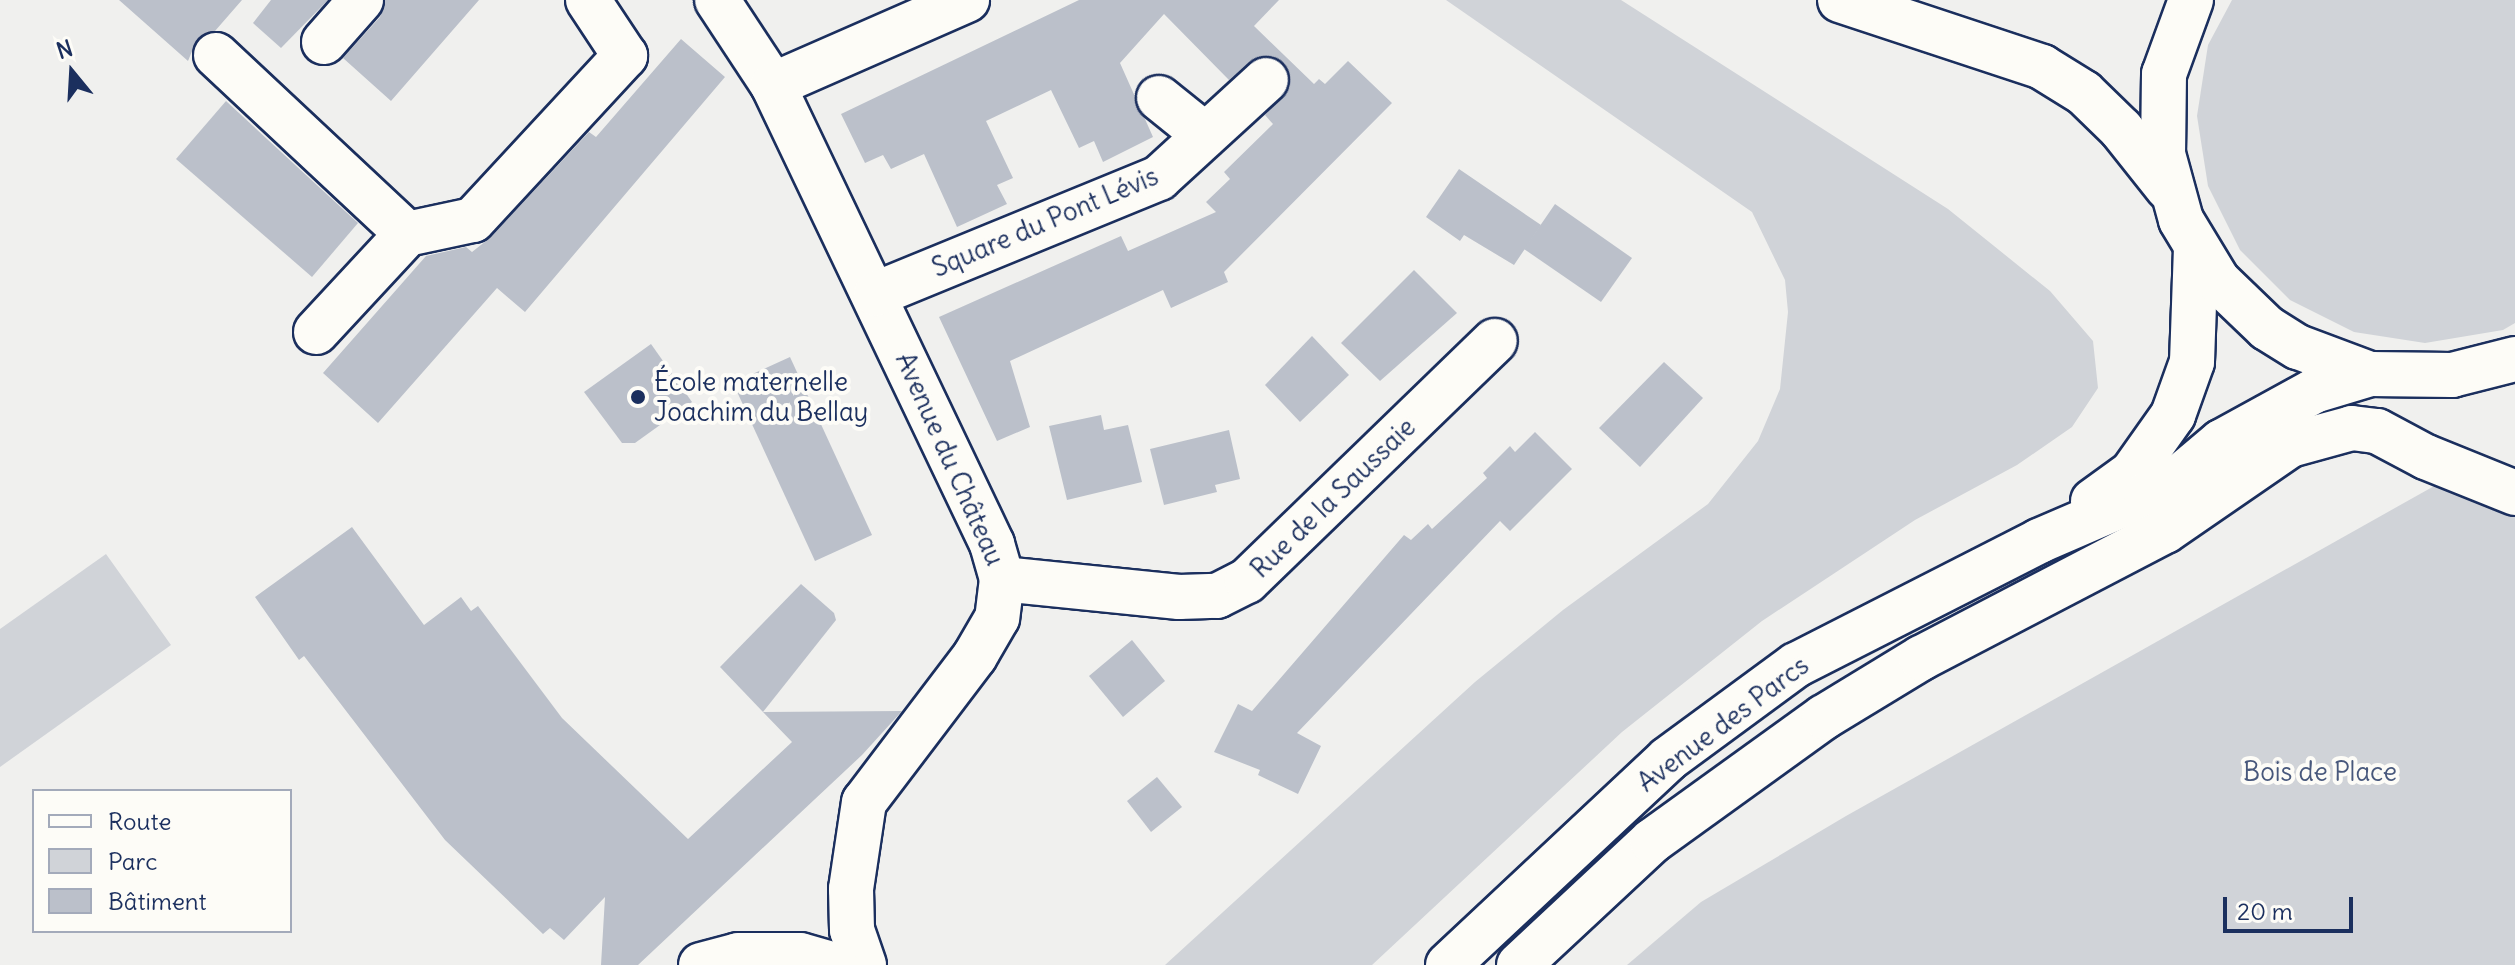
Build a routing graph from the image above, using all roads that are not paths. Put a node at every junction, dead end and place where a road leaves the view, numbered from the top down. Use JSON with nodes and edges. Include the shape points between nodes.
{"nodes":[{"id":1,"x":361,"y":0,"type":"edge"},
{"id":2,"x":588,"y":0,"type":"edge"},
{"id":3,"x":717,"y":0,"type":"edge"},
{"id":4,"x":1840,"y":0,"type":"edge"},
{"id":5,"x":2191,"y":0,"type":"edge"},
{"id":6,"x":940,"y":5,"type":"edge"},
{"id":7,"x":324,"y":42,"type":"dead end"},
{"id":8,"x":216,"y":55,"type":"dead end"},
{"id":9,"x":1266,"y":80,"type":"dead end"},
{"id":10,"x":773,"y":85,"type":"junction"},
{"id":11,"x":1159,"y":98,"type":"dead end"},
{"id":12,"x":1205,"y":135,"type":"junction"},
{"id":13,"x":2171,"y":193,"type":"junction"},
{"id":14,"x":407,"y":234,"type":"junction"},
{"id":15,"x":2196,"y":250,"type":"junction"},
{"id":16,"x":876,"y":294,"type":"junction"},
{"id":17,"x":316,"y":332,"type":"dead end"},
{"id":18,"x":1495,"y":341,"type":"dead end"},
{"id":19,"x":2510,"y":364,"type":"edge"},
{"id":20,"x":2370,"y":374,"type":"junction"},
{"id":21,"x":2515,"y":493,"type":"edge"},
{"id":22,"x":2039,"y":541,"type":"junction"},
{"id":23,"x":1002,"y":579,"type":"junction"},
{"id":24,"x":701,"y":965,"type":"edge"},
{"id":25,"x":836,"y":965,"type":"edge"},
{"id":26,"x":864,"y":965,"type":"edge"},
{"id":27,"x":1448,"y":965,"type":"edge"},
{"id":28,"x":1519,"y":965,"type":"edge"}],
"edges":[{"from":1,"to":7,"type":"street"},
{"from":2,"to":14,"type":"street","via":[[625,56],[473,220]]},
{"from":3,"to":10,"type":"street","name":"Avenue du Château"},
{"from":4,"to":13,"type":"street","via":[[2042,67],[2084,93],[2121,129]]},
{"from":5,"to":13,"type":"street","via":[[2164,74],[2161,126]]},
{"from":6,"to":10,"type":"street"},
{"from":8,"to":14,"type":"street"},
{"from":9,"to":12,"type":"street","name":"Square du Pont Lévis"},
{"from":10,"to":16,"type":"street","name":"Avenue du Château"},
{"from":11,"to":12,"type":"street"},
{"from":12,"to":16,"type":"street","name":"Square du Pont Lévis","via":[[1159,178]]},
{"from":13,"to":15,"type":"street"},
{"from":14,"to":17,"type":"street"},
{"from":15,"to":20,"type":"street","via":[[2218,281],[2267,328],[2298,347]]},
{"from":15,"to":22,"type":"street","name":"Avenue des Parcs","via":[[2192,362],[2173,415],[2132,473]]},
{"from":16,"to":23,"type":"street","name":"Avenue du Château","via":[[992,544]]},
{"from":18,"to":23,"type":"street","name":"Rue de la Saussaie","via":[[1247,581],[1217,596]]},
{"from":19,"to":20,"type":"street","via":[[2452,375]]},
{"from":20,"to":22,"type":"street","name":"Avenue des Parcs","via":[[2314,391],[2221,442],[2183,474],[2146,495]]},
{"from":21,"to":28,"type":"street","via":[[2377,431],[2352,428],[2290,445],[2165,531],[1921,658],[1824,717],[1652,841]]},
{"from":22,"to":27,"type":"street","name":"Avenue des Parcs","via":[[1796,665],[1668,759]]},
{"from":23,"to":26,"type":"street","name":"Avenue du Château","via":[[997,618],[975,656],[864,802],[851,889],[852,930]]},
{"from":24,"to":25,"type":"street","via":[[738,955],[800,955]]}]}
